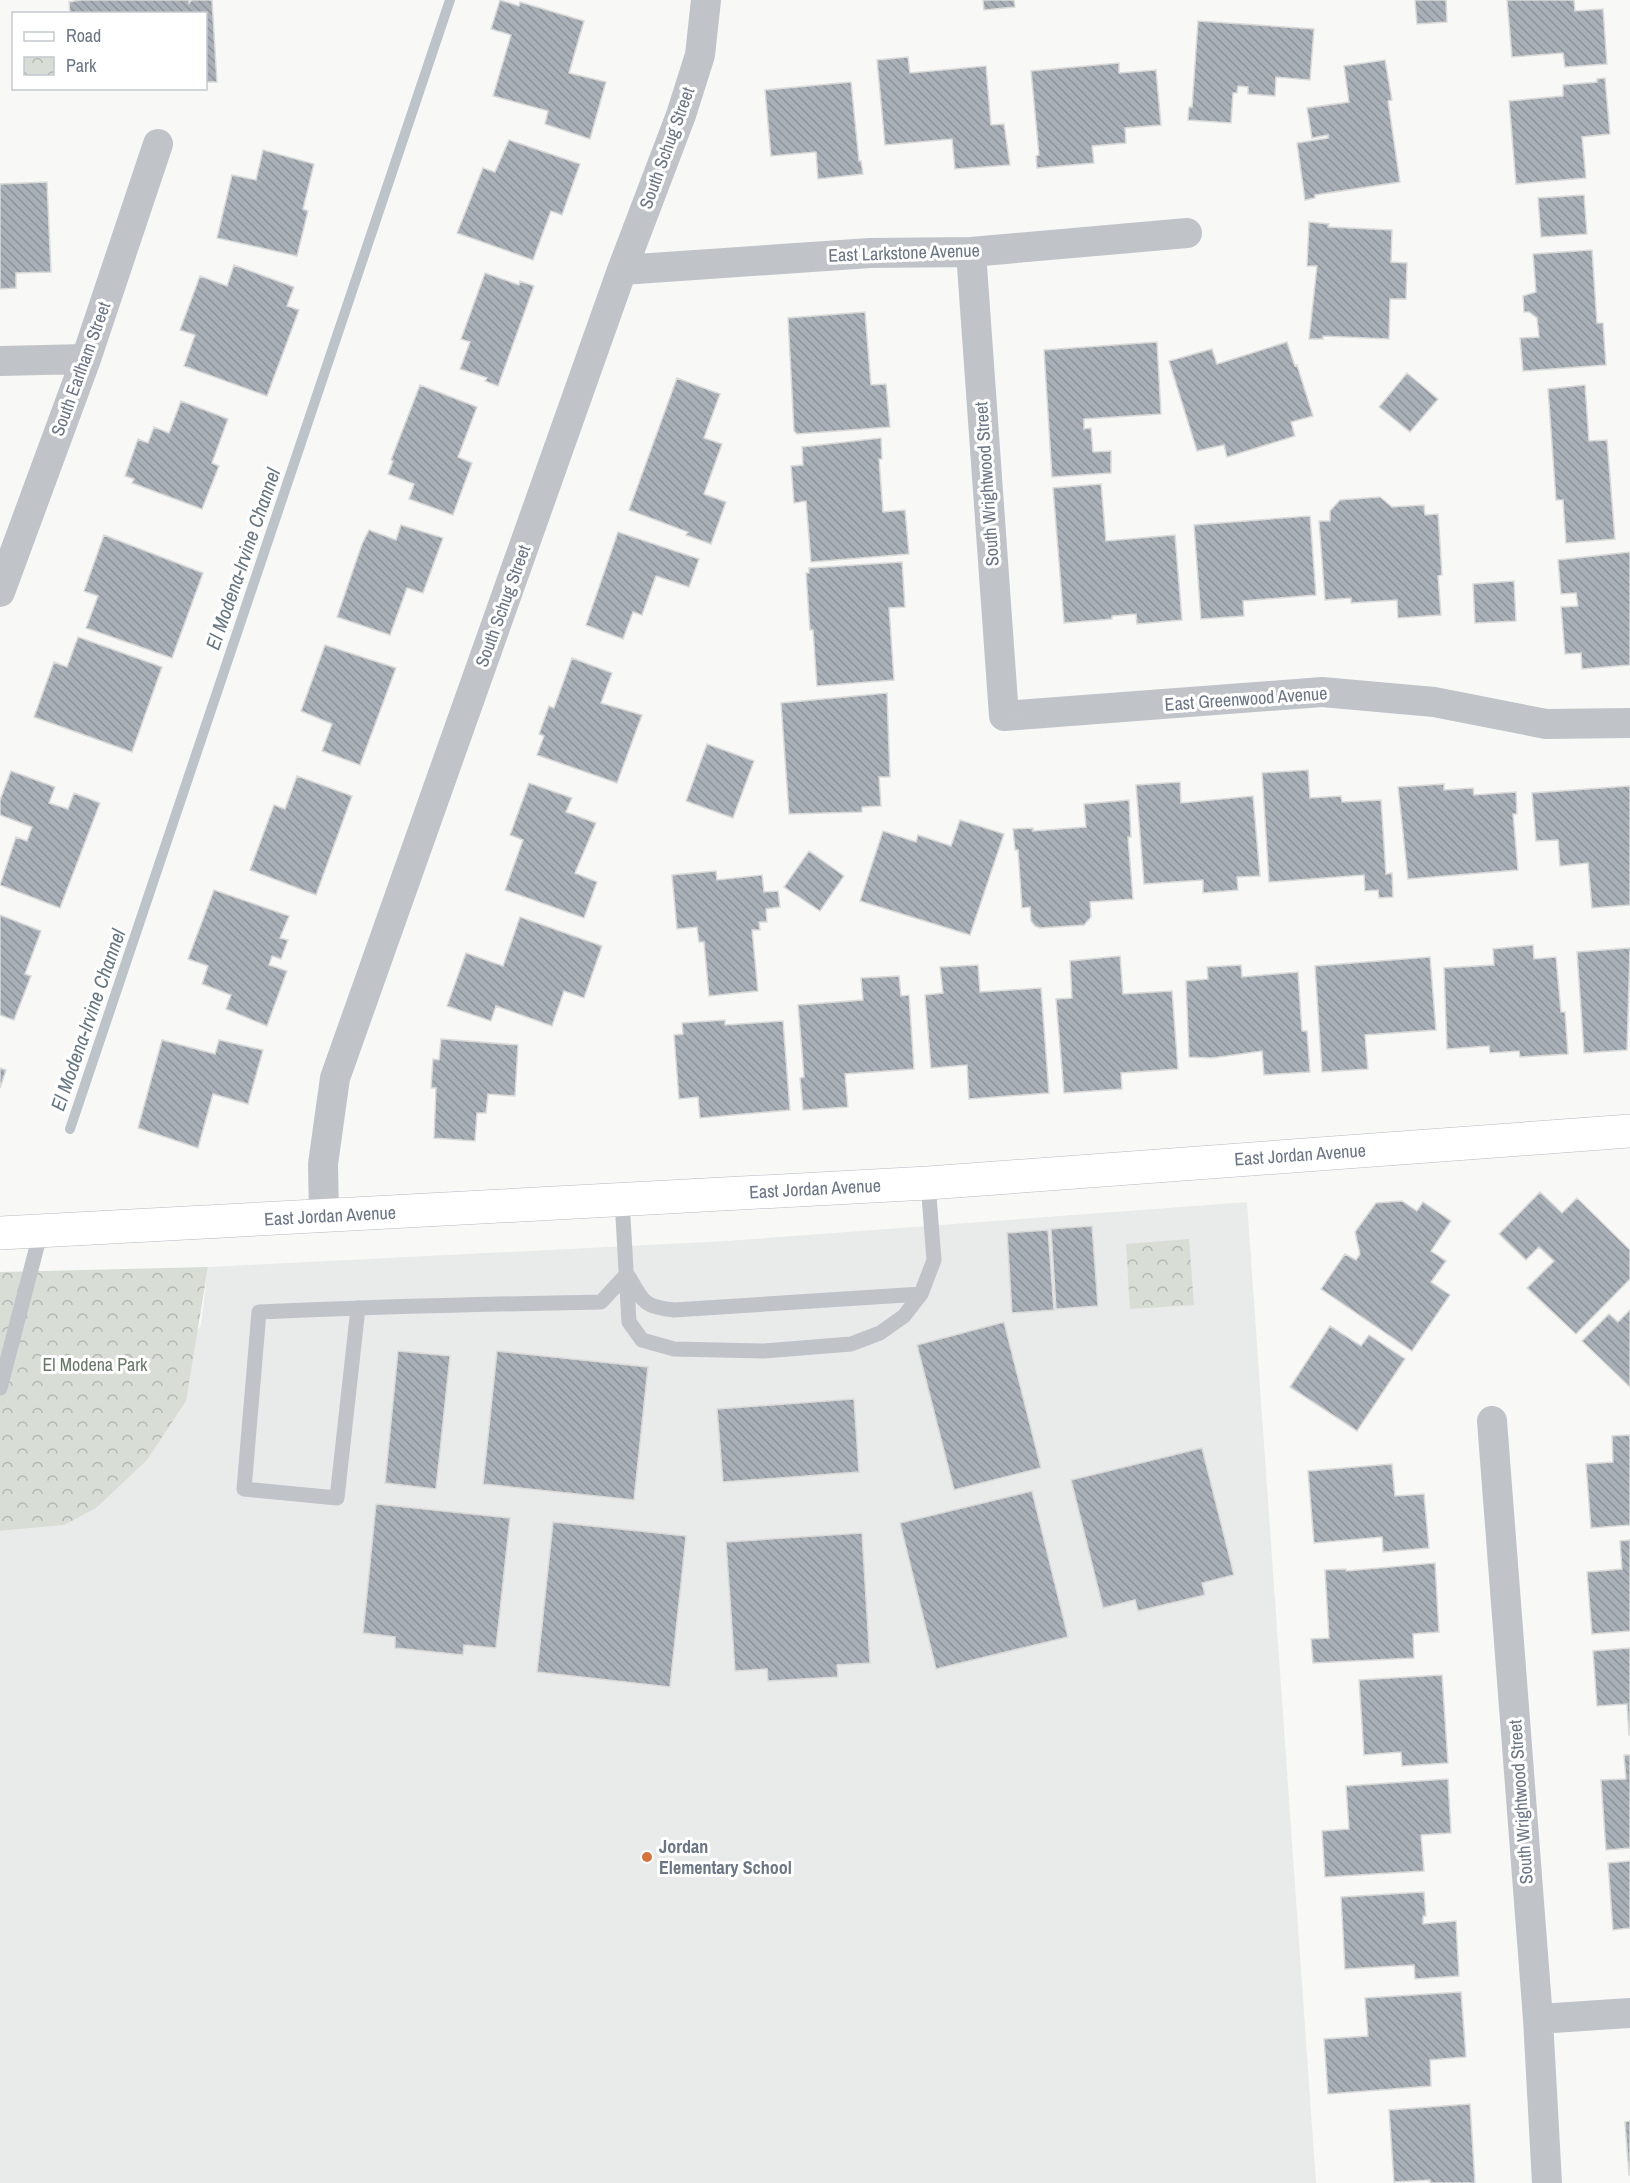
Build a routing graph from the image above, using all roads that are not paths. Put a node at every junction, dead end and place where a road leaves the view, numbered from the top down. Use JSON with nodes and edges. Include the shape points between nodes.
{"nodes":[{"id":1,"x":706,"y":0,"type":"edge"},
{"id":2,"x":158,"y":144,"type":"dead end"},
{"id":3,"x":1187,"y":233,"type":"dead end"},
{"id":4,"x":971,"y":252,"type":"junction"},
{"id":5,"x":622,"y":270,"type":"junction"},
{"id":6,"x":86,"y":359,"type":"junction"},
{"id":7,"x":0,"y":361,"type":"edge"},
{"id":8,"x":0,"y":592,"type":"edge"},
{"id":9,"x":1004,"y":716,"type":"joint"},
{"id":10,"x":1630,"y":723,"type":"edge"},
{"id":11,"x":1630,"y":1131,"type":"edge"},
{"id":12,"x":928,"y":1183,"type":"junction"},
{"id":13,"x":622,"y":1200,"type":"junction"},
{"id":14,"x":324,"y":1216,"type":"junction"},
{"id":15,"x":41,"y":1231,"type":"junction"},
{"id":16,"x":0,"y":1233,"type":"edge"},
{"id":17,"x":627,"y":1274,"type":"junction"},
{"id":18,"x":921,"y":1294,"type":"junction"},
{"id":19,"x":358,"y":1308,"type":"junction"},
{"id":20,"x":0,"y":1388,"type":"edge"},
{"id":21,"x":1492,"y":1421,"type":"dead end"},
{"id":22,"x":1630,"y":2013,"type":"edge"},
{"id":23,"x":1538,"y":2019,"type":"junction"},
{"id":24,"x":1547,"y":2183,"type":"edge"}],
"edges":[{"from":1,"to":5,"type":"street","name":"South Schug Street","via":[[700,55]]},
{"from":2,"to":6,"type":"street","name":"South Earlham Street"},
{"from":3,"to":4,"type":"street","name":"East Larkstone Avenue"},
{"from":4,"to":5,"type":"street","name":"East Larkstone Avenue","via":[[870,253]]},
{"from":4,"to":9,"type":"street","name":"South Wrightwood Street"},
{"from":5,"to":14,"type":"street","name":"South Schug Street","via":[[335,1078],[323,1164]]},
{"from":6,"to":7,"type":"street"},
{"from":6,"to":8,"type":"street","name":"South Earlham Street"},
{"from":9,"to":10,"type":"street","name":"East Greenwood Avenue","via":[[1322,692],[1434,702],[1546,724]]},
{"from":11,"to":12,"type":"street","name":"East Jordan Avenue"},
{"from":12,"to":13,"type":"street","name":"East Jordan Avenue"},
{"from":12,"to":18,"type":"lane","via":[[934,1260]]},
{"from":13,"to":14,"type":"street","name":"East Jordan Avenue"},
{"from":13,"to":17,"type":"lane"},
{"from":14,"to":15,"type":"street","name":"East Jordan Avenue"},
{"from":15,"to":16,"type":"street","name":"East Jordan Avenue"},
{"from":15,"to":20,"type":"lane"},
{"from":17,"to":18,"type":"lane","via":[[643,1303],[674,1310]]},
{"from":17,"to":18,"type":"lane","via":[[629,1322],[642,1340],[674,1349],[764,1351],[851,1344],[880,1333],[904,1316]]},
{"from":17,"to":19,"type":"lane","via":[[601,1302]]},
{"from":19,"to":19,"type":"lane","via":[[259,1312],[244,1489],[337,1498]]},
{"from":21,"to":23,"type":"street","name":"South Wrightwood Street"},
{"from":22,"to":23,"type":"street"},
{"from":23,"to":24,"type":"street","name":"South Wrightwood Street"}]}
